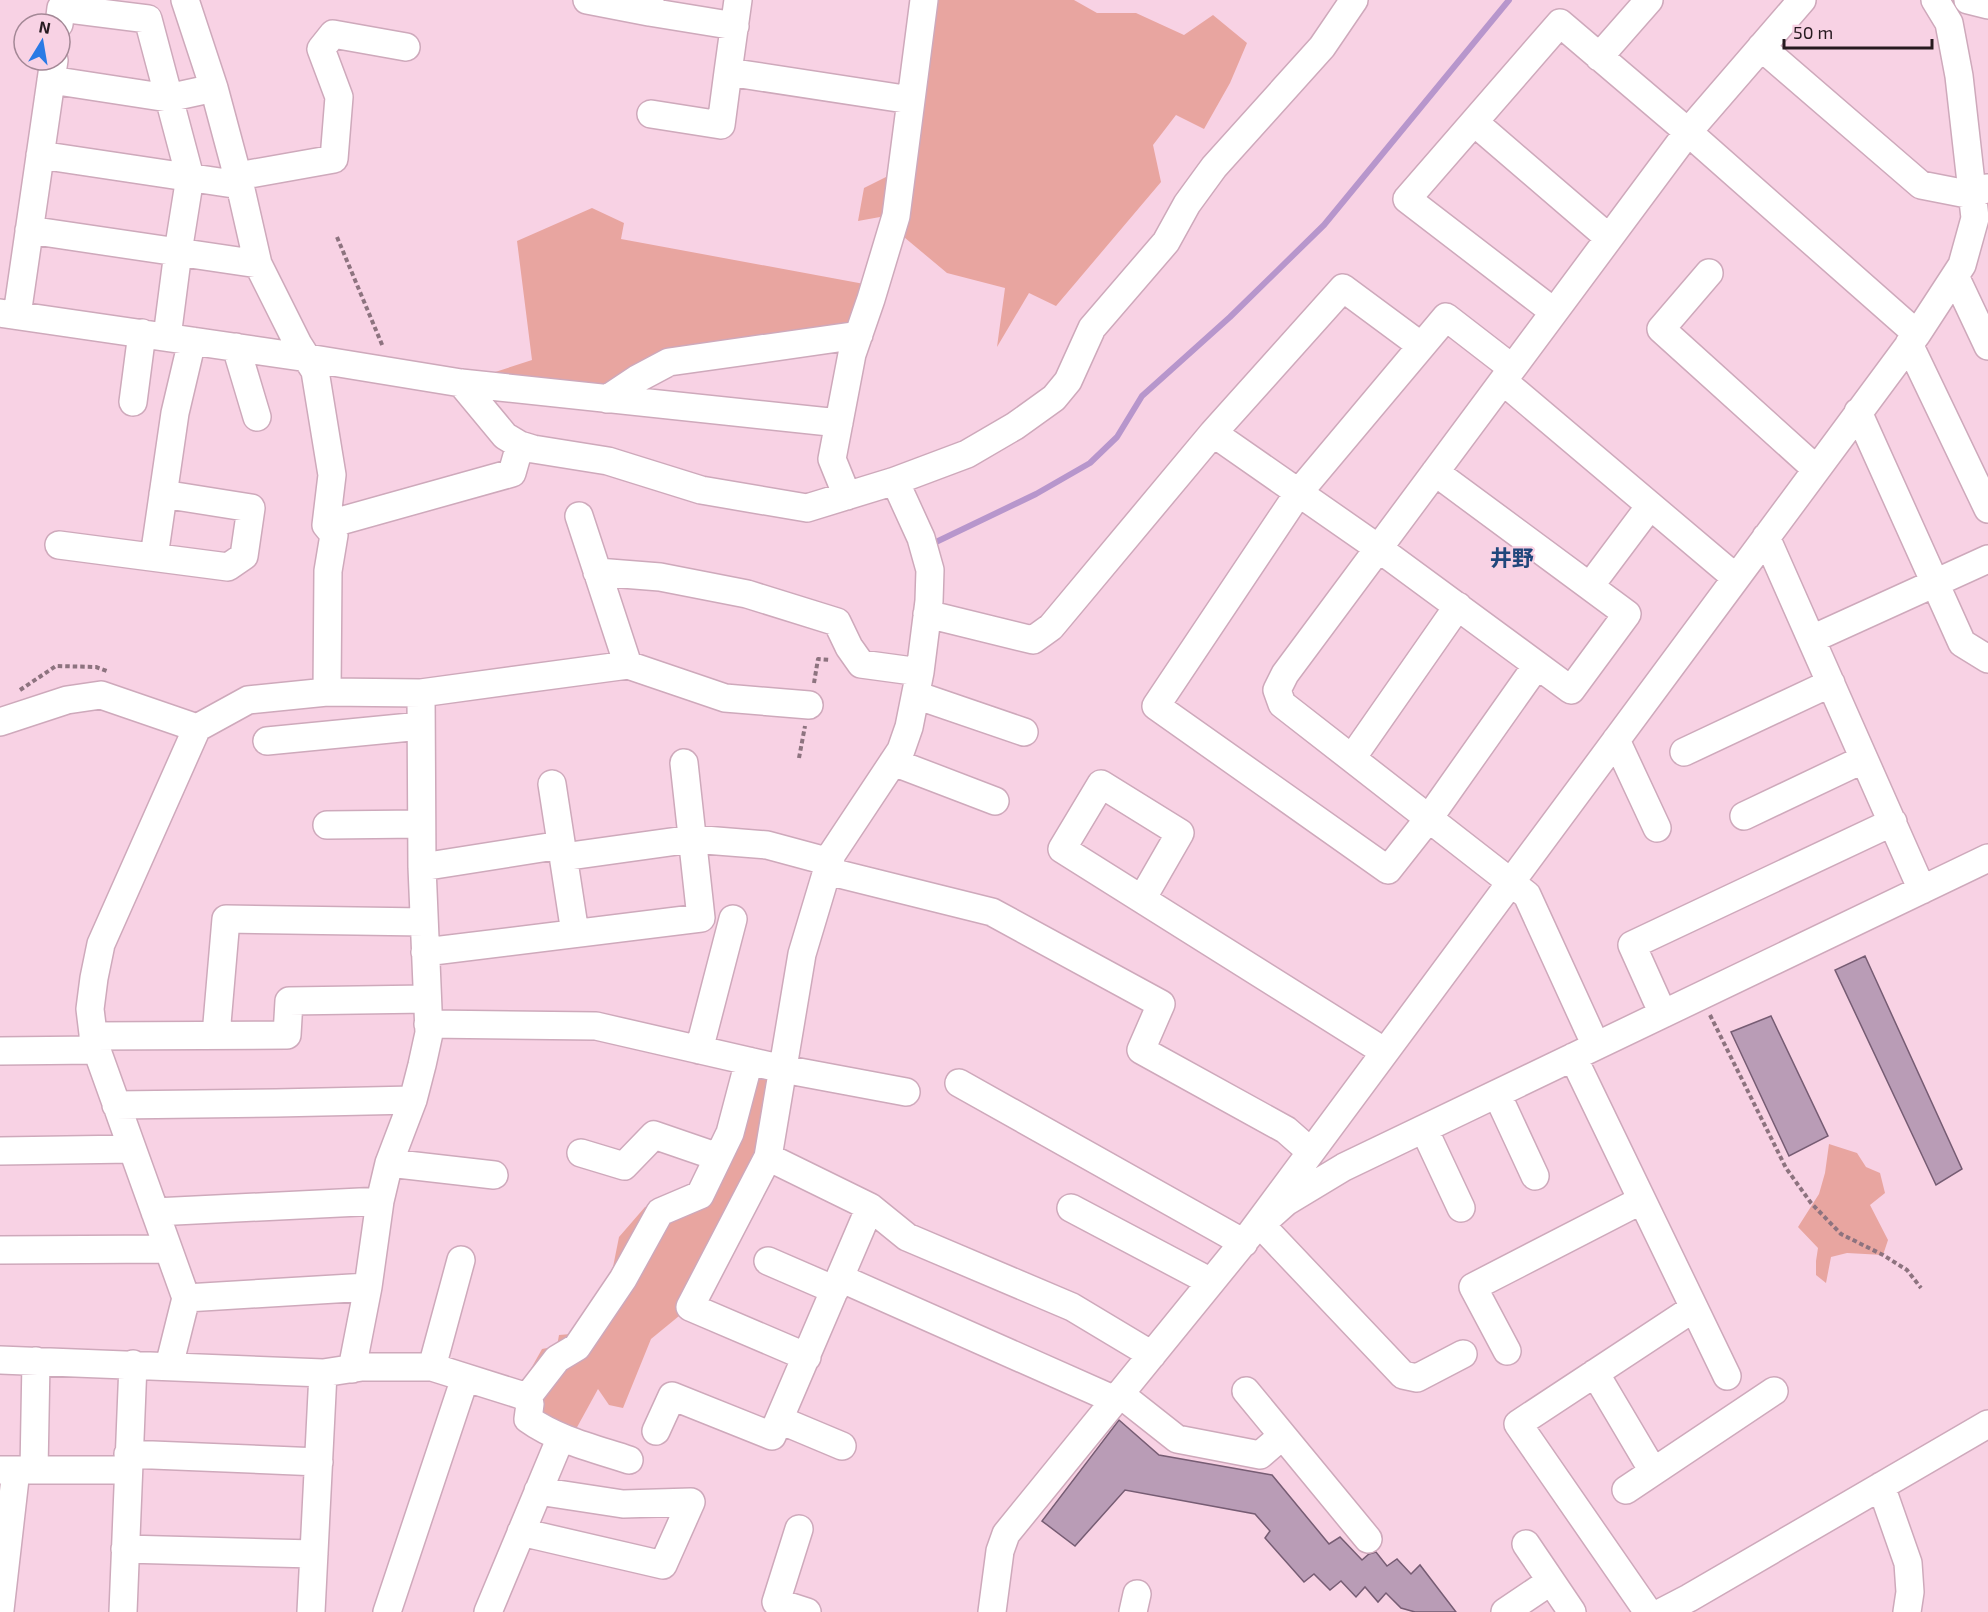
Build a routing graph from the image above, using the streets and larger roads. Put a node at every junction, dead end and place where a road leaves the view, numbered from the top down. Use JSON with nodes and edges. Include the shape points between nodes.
{"nodes":[{"id":1,"x":185,"y":0,"type":"edge"},
{"id":2,"x":587,"y":0,"type":"edge"},
{"id":3,"x":924,"y":0,"type":"edge"},
{"id":4,"x":1354,"y":0,"type":"edge"},
{"id":5,"x":1649,"y":0,"type":"edge"},
{"id":6,"x":1935,"y":0,"type":"edge"},
{"id":7,"x":1968,"y":0,"type":"edge"},
{"id":8,"x":1798,"y":1,"type":"edge"},
{"id":9,"x":1988,"y":5,"type":"edge"},
{"id":10,"x":649,"y":6,"type":"edge"},
{"id":11,"x":60,"y":12,"type":"edge"},
{"id":12,"x":736,"y":13,"type":"edge"},
{"id":13,"x":406,"y":47,"type":"dead end"},
{"id":14,"x":1761,"y":47,"type":"junction"},
{"id":15,"x":1599,"y":57,"type":"junction"},
{"id":16,"x":52,"y":72,"type":"edge"},
{"id":17,"x":60,"y":72,"type":"edge"},
{"id":18,"x":728,"y":72,"type":"junction"},
{"id":19,"x":214,"y":88,"type":"junction"},
{"id":20,"x":168,"y":98,"type":"junction"},
{"id":21,"x":911,"y":100,"type":"junction"},
{"id":22,"x":651,"y":114,"type":"dead end"},
{"id":23,"x":1473,"y":122,"type":"junction"},
{"id":24,"x":1688,"y":132,"type":"junction"},
{"id":25,"x":40,"y":155,"type":"junction"},
{"id":26,"x":190,"y":177,"type":"junction"},
{"id":27,"x":239,"y":180,"type":"junction"},
{"id":28,"x":1980,"y":191,"type":"edge"},
{"id":29,"x":29,"y":230,"type":"junction"},
{"id":30,"x":1609,"y":238,"type":"junction"},
{"id":31,"x":178,"y":252,"type":"junction"},
{"id":32,"x":258,"y":264,"type":"junction"},
{"id":33,"x":1709,"y":273,"type":"dead end"},
{"id":34,"x":1954,"y":276,"type":"junction"},
{"id":35,"x":1554,"y":312,"type":"junction"},
{"id":36,"x":8,"y":314,"type":"edge"},
{"id":37,"x":859,"y":335,"type":"junction"},
{"id":38,"x":167,"y":337,"type":"junction"},
{"id":39,"x":1913,"y":339,"type":"junction"},
{"id":40,"x":1420,"y":345,"type":"junction"},
{"id":41,"x":1988,"y":346,"type":"edge"},
{"id":42,"x":236,"y":347,"type":"junction"},
{"id":43,"x":308,"y":358,"type":"junction"},
{"id":44,"x":1507,"y":375,"type":"junction"},
{"id":45,"x":460,"y":383,"type":"junction"},
{"id":46,"x":607,"y":399,"type":"junction"},
{"id":47,"x":133,"y":402,"type":"dead end"},
{"id":48,"x":1858,"y":412,"type":"junction"},
{"id":49,"x":257,"y":417,"type":"dead end"},
{"id":50,"x":839,"y":423,"type":"junction"},
{"id":51,"x":1213,"y":433,"type":"junction"},
{"id":52,"x":520,"y":445,"type":"junction"},
{"id":53,"x":1816,"y":470,"type":"junction"},
{"id":54,"x":1435,"y":472,"type":"junction"},
{"id":55,"x":895,"y":481,"type":"junction"},
{"id":56,"x":1299,"y":492,"type":"junction"},
{"id":57,"x":163,"y":494,"type":"junction"},
{"id":58,"x":847,"y":496,"type":"junction"},
{"id":59,"x":1650,"y":506,"type":"junction"},
{"id":60,"x":1988,"y":508,"type":"edge"},
{"id":61,"x":579,"y":516,"type":"dead end"},
{"id":62,"x":326,"y":525,"type":"junction"},
{"id":63,"x":1766,"y":537,"type":"junction"},
{"id":64,"x":59,"y":545,"type":"dead end"},
{"id":65,"x":1378,"y":548,"type":"junction"},
{"id":66,"x":154,"y":557,"type":"junction"},
{"id":67,"x":1988,"y":559,"type":"edge"},
{"id":68,"x":597,"y":572,"type":"junction"},
{"id":69,"x":1736,"y":578,"type":"junction"},
{"id":70,"x":1935,"y":582,"type":"junction"},
{"id":71,"x":1590,"y":586,"type":"junction"},
{"id":72,"x":1458,"y":606,"type":"junction"},
{"id":73,"x":927,"y":614,"type":"junction"},
{"id":74,"x":1812,"y":639,"type":"junction"},
{"id":75,"x":1988,"y":659,"type":"edge"},
{"id":76,"x":628,"y":665,"type":"junction"},
{"id":77,"x":1537,"y":665,"type":"junction"},
{"id":78,"x":918,"y":683,"type":"junction"},
{"id":79,"x":1831,"y":683,"type":"junction"},
{"id":80,"x":327,"y":692,"type":"junction"},
{"id":81,"x":421,"y":693,"type":"junction"},
{"id":82,"x":809,"y":705,"type":"dead end"},
{"id":83,"x":0,"y":722,"type":"edge"},
{"id":84,"x":421,"y":726,"type":"junction"},
{"id":85,"x":196,"y":728,"type":"junction"},
{"id":86,"x":1024,"y":732,"type":"dead end"},
{"id":87,"x":1616,"y":740,"type":"junction"},
{"id":88,"x":267,"y":741,"type":"dead end"},
{"id":89,"x":1684,"y":752,"type":"dead end"},
{"id":90,"x":1352,"y":758,"type":"junction"},
{"id":91,"x":1864,"y":759,"type":"junction"},
{"id":92,"x":893,"y":762,"type":"junction"},
{"id":93,"x":684,"y":763,"type":"dead end"},
{"id":94,"x":552,"y":784,"type":"dead end"},
{"id":95,"x":995,"y":801,"type":"dead end"},
{"id":96,"x":1744,"y":816,"type":"dead end"},
{"id":97,"x":1429,"y":818,"type":"junction"},
{"id":98,"x":1893,"y":822,"type":"junction"},
{"id":99,"x":421,"y":824,"type":"junction"},
{"id":100,"x":327,"y":825,"type":"dead end"},
{"id":101,"x":1657,"y":828,"type":"dead end"},
{"id":102,"x":692,"y":839,"type":"junction"},
{"id":103,"x":562,"y":851,"type":"junction"},
{"id":104,"x":1988,"y":858,"type":"edge"},
{"id":105,"x":828,"y":866,"type":"junction"},
{"id":106,"x":422,"y":867,"type":"junction"},
{"id":107,"x":1510,"y":882,"type":"junction"},
{"id":108,"x":1922,"y":890,"type":"junction"},
{"id":109,"x":1142,"y":899,"type":"junction"},
{"id":110,"x":733,"y":920,"type":"dead end"},
{"id":111,"x":424,"y":922,"type":"junction"},
{"id":112,"x":575,"y":933,"type":"junction"},
{"id":113,"x":425,"y":952,"type":"junction"},
{"id":114,"x":428,"y":1012,"type":"junction"},
{"id":115,"x":1663,"y":1014,"type":"junction"},
{"id":116,"x":216,"y":1035,"type":"junction"},
{"id":117,"x":95,"y":1043,"type":"junction"},
{"id":118,"x":699,"y":1050,"type":"junction"},
{"id":119,"x":0,"y":1051,"type":"edge"},
{"id":120,"x":1385,"y":1052,"type":"junction"},
{"id":121,"x":1585,"y":1052,"type":"junction"},
{"id":122,"x":749,"y":1061,"type":"junction"},
{"id":123,"x":783,"y":1069,"type":"junction"},
{"id":124,"x":959,"y":1083,"type":"dead end"},
{"id":125,"x":906,"y":1092,"type":"dead end"},
{"id":126,"x":1497,"y":1094,"type":"junction"},
{"id":127,"x":413,"y":1100,"type":"junction"},
{"id":128,"x":116,"y":1105,"type":"junction"},
{"id":129,"x":1424,"y":1129,"type":"junction"},
{"id":130,"x":132,"y":1149,"type":"junction"},
{"id":131,"x":0,"y":1151,"type":"edge"},
{"id":132,"x":1311,"y":1152,"type":"junction"},
{"id":133,"x":581,"y":1153,"type":"dead end"},
{"id":134,"x":718,"y":1157,"type":"junction"},
{"id":135,"x":768,"y":1157,"type":"junction"},
{"id":136,"x":389,"y":1163,"type":"junction"},
{"id":137,"x":494,"y":1175,"type":"dead end"},
{"id":138,"x":1535,"y":1176,"type":"dead end"},
{"id":139,"x":1642,"y":1200,"type":"junction"},
{"id":140,"x":380,"y":1201,"type":"junction"},
{"id":141,"x":870,"y":1207,"type":"junction"},
{"id":142,"x":1071,"y":1208,"type":"dead end"},
{"id":143,"x":1461,"y":1208,"type":"dead end"},
{"id":144,"x":154,"y":1212,"type":"junction"},
{"id":145,"x":1252,"y":1234,"type":"junction"},
{"id":146,"x":168,"y":1249,"type":"junction"},
{"id":147,"x":0,"y":1250,"type":"edge"},
{"id":148,"x":461,"y":1260,"type":"dead end"},
{"id":149,"x":768,"y":1262,"type":"dead end"},
{"id":150,"x":1211,"y":1282,"type":"junction"},
{"id":151,"x":838,"y":1284,"type":"junction"},
{"id":152,"x":368,"y":1287,"type":"junction"},
{"id":153,"x":186,"y":1298,"type":"junction"},
{"id":154,"x":1694,"y":1308,"type":"junction"},
{"id":155,"x":1507,"y":1351,"type":"dead end"},
{"id":156,"x":1463,"y":1354,"type":"dead end"},
{"id":157,"x":1152,"y":1355,"type":"junction"},
{"id":158,"x":807,"y":1357,"type":"junction"},
{"id":159,"x":0,"y":1360,"type":"edge"},
{"id":160,"x":36,"y":1361,"type":"junction"},
{"id":161,"x":133,"y":1364,"type":"junction"},
{"id":162,"x":169,"y":1366,"type":"junction"},
{"id":163,"x":432,"y":1367,"type":"junction"},
{"id":164,"x":352,"y":1369,"type":"junction"},
{"id":165,"x":323,"y":1373,"type":"junction"},
{"id":166,"x":1595,"y":1373,"type":"junction"},
{"id":167,"x":1726,"y":1376,"type":"dead end"},
{"id":168,"x":465,"y":1378,"type":"junction"},
{"id":169,"x":1246,"y":1391,"type":"dead end"},
{"id":170,"x":1774,"y":1391,"type":"dead end"},
{"id":171,"x":1118,"y":1397,"type":"junction"},
{"id":172,"x":526,"y":1400,"type":"junction"},
{"id":173,"x":780,"y":1420,"type":"junction"},
{"id":174,"x":1988,"y":1424,"type":"edge"},
{"id":175,"x":656,"y":1431,"type":"dead end"},
{"id":176,"x":1282,"y":1436,"type":"junction"},
{"id":177,"x":561,"y":1437,"type":"junction"},
{"id":178,"x":843,"y":1446,"type":"dead end"},
{"id":179,"x":630,"y":1460,"type":"dead end"},
{"id":180,"x":128,"y":1462,"type":"junction"},
{"id":181,"x":319,"y":1462,"type":"junction"},
{"id":182,"x":17,"y":1470,"type":"edge"},
{"id":183,"x":1653,"y":1471,"type":"junction"},
{"id":184,"x":1881,"y":1486,"type":"junction"},
{"id":185,"x":1626,"y":1490,"type":"dead end"},
{"id":186,"x":538,"y":1491,"type":"junction"},
{"id":187,"x":799,"y":1529,"type":"dead end"},
{"id":188,"x":521,"y":1532,"type":"junction"},
{"id":189,"x":1368,"y":1539,"type":"dead end"},
{"id":190,"x":1526,"y":1544,"type":"dead end"},
{"id":191,"x":125,"y":1549,"type":"junction"},
{"id":192,"x":314,"y":1554,"type":"junction"},
{"id":193,"x":1551,"y":1581,"type":"junction"},
{"id":194,"x":1690,"y":1605,"type":"edge"},
{"id":195,"x":0,"y":1610,"type":"edge"},
{"id":196,"x":390,"y":1611,"type":"edge"},
{"id":197,"x":123,"y":1612,"type":"edge"},
{"id":198,"x":311,"y":1612,"type":"edge"},
{"id":199,"x":488,"y":1612,"type":"edge"},
{"id":200,"x":807,"y":1612,"type":"edge"},
{"id":201,"x":992,"y":1612,"type":"edge"},
{"id":202,"x":1505,"y":1612,"type":"edge"},
{"id":203,"x":1572,"y":1612,"type":"edge"},
{"id":204,"x":1648,"y":1612,"type":"edge"},
{"id":205,"x":1662,"y":1612,"type":"edge"},
{"id":206,"x":1907,"y":1612,"type":"edge"}],
"edges":[{"from":1,"to":19,"type":"street"},
{"from":2,"to":10,"type":"street"},
{"from":3,"to":21,"type":"street"},
{"from":4,"to":55,"type":"street","via":[[1322,47],[1214,167],[1166,242],[1092,328],[1068,381],[1054,398],[967,454]]},
{"from":5,"to":15,"type":"street"},
{"from":6,"to":28,"type":"street","via":[[1949,23]]},
{"from":7,"to":9,"type":"street"},
{"from":8,"to":14,"type":"street"},
{"from":10,"to":12,"type":"street"},
{"from":11,"to":20,"type":"street","via":[[61,8],[148,19]]},
{"from":12,"to":18,"type":"street"},
{"from":13,"to":27,"type":"street","via":[[333,34],[321,49],[339,98],[334,159]]},
{"from":14,"to":24,"type":"street"},
{"from":14,"to":28,"type":"street","via":[[1921,185]]},
{"from":15,"to":23,"type":"street","via":[[1560,23]]},
{"from":15,"to":24,"type":"street"},
{"from":16,"to":25,"type":"street"},
{"from":17,"to":20,"type":"street"},
{"from":18,"to":21,"type":"street"},
{"from":18,"to":22,"type":"street","via":[[721,125]]},
{"from":19,"to":20,"type":"street"},
{"from":19,"to":27,"type":"street"},
{"from":20,"to":26,"type":"street"},
{"from":21,"to":37,"type":"street","via":[[896,216]]},
{"from":23,"to":30,"type":"street"},
{"from":23,"to":35,"type":"street","via":[[1407,199]]},
{"from":24,"to":30,"type":"street"},
{"from":24,"to":39,"type":"street"},
{"from":25,"to":26,"type":"street"},
{"from":25,"to":29,"type":"street"},
{"from":26,"to":27,"type":"street"},
{"from":26,"to":31,"type":"street"},
{"from":27,"to":32,"type":"street"},
{"from":28,"to":34,"type":"street","via":[[1962,265]]},
{"from":29,"to":31,"type":"street"},
{"from":29,"to":36,"type":"street"},
{"from":30,"to":35,"type":"street"},
{"from":31,"to":32,"type":"street"},
{"from":31,"to":38,"type":"street"},
{"from":32,"to":43,"type":"street"},
{"from":33,"to":53,"type":"street","via":[[1661,328]]},
{"from":34,"to":39,"type":"street"},
{"from":34,"to":41,"type":"street"},
{"from":35,"to":44,"type":"street"},
{"from":36,"to":38,"type":"street"},
{"from":37,"to":46,"type":"street","via":[[669,362]]},
{"from":37,"to":50,"type":"street"},
{"from":38,"to":42,"type":"street"},
{"from":38,"to":47,"type":"street"},
{"from":38,"to":57,"type":"street","via":[[175,413]]},
{"from":39,"to":48,"type":"street"},
{"from":39,"to":60,"type":"street"},
{"from":40,"to":44,"type":"street","via":[[1446,317]]},
{"from":40,"to":51,"type":"street","via":[[1343,288]]},
{"from":40,"to":56,"type":"street"},
{"from":42,"to":43,"type":"street"},
{"from":42,"to":49,"type":"street"},
{"from":43,"to":45,"type":"street"},
{"from":43,"to":62,"type":"street","via":[[315,371],[332,475]]},
{"from":44,"to":54,"type":"street"},
{"from":44,"to":59,"type":"street"},
{"from":45,"to":46,"type":"street"},
{"from":45,"to":52,"type":"street","via":[[506,436]]},
{"from":46,"to":50,"type":"street"},
{"from":48,"to":53,"type":"street"},
{"from":48,"to":70,"type":"street"},
{"from":50,"to":58,"type":"street","via":[[832,459]]},
{"from":51,"to":56,"type":"street"},
{"from":51,"to":73,"type":"street","via":[[1051,627],[1033,640]]},
{"from":52,"to":58,"type":"street","via":[[608,461],[701,490],[807,508]]},
{"from":52,"to":62,"type":"street","via":[[512,473]]},
{"from":53,"to":63,"type":"street"},
{"from":54,"to":65,"type":"street"},
{"from":54,"to":71,"type":"street"},
{"from":55,"to":58,"type":"street"},
{"from":55,"to":73,"type":"street","via":[[921,538],[930,570]]},
{"from":56,"to":65,"type":"street"},
{"from":56,"to":97,"type":"street","via":[[1156,706],[1388,870]]},
{"from":57,"to":66,"type":"street"},
{"from":57,"to":66,"type":"street","via":[[251,508],[244,556],[228,567]]},
{"from":59,"to":69,"type":"street"},
{"from":59,"to":71,"type":"street"},
{"from":61,"to":68,"type":"street"},
{"from":62,"to":80,"type":"street","via":[[334,535],[328,571]]},
{"from":63,"to":69,"type":"street"},
{"from":63,"to":74,"type":"street"},
{"from":64,"to":66,"type":"street"},
{"from":65,"to":72,"type":"street"},
{"from":65,"to":90,"type":"street","via":[[1277,690],[1282,704]]},
{"from":67,"to":70,"type":"street"},
{"from":68,"to":76,"type":"street"},
{"from":68,"to":78,"type":"street","via":[[660,577],[747,594],[837,622],[861,664]]},
{"from":69,"to":87,"type":"street"},
{"from":70,"to":74,"type":"street"},
{"from":70,"to":75,"type":"street","via":[[1962,643]]},
{"from":71,"to":77,"type":"street","via":[[1627,614],[1571,690]]},
{"from":72,"to":77,"type":"street"},
{"from":72,"to":90,"type":"street"},
{"from":73,"to":78,"type":"street"},
{"from":74,"to":79,"type":"street"},
{"from":76,"to":81,"type":"street"},
{"from":76,"to":82,"type":"street","via":[[725,698]]},
{"from":77,"to":97,"type":"street"},
{"from":78,"to":86,"type":"street"},
{"from":78,"to":92,"type":"street","via":[[909,728]]},
{"from":79,"to":89,"type":"street"},
{"from":79,"to":91,"type":"street"},
{"from":80,"to":81,"type":"street"},
{"from":80,"to":85,"type":"street","via":[[248,700]]},
{"from":81,"to":84,"type":"street"},
{"from":83,"to":85,"type":"street","via":[[67,700],[101,695]]},
{"from":84,"to":88,"type":"street"},
{"from":84,"to":99,"type":"street"},
{"from":85,"to":117,"type":"street","via":[[101,944],[90,1009]]},
{"from":87,"to":101,"type":"street"},
{"from":87,"to":107,"type":"street"},
{"from":90,"to":97,"type":"street"},
{"from":91,"to":96,"type":"street"},
{"from":91,"to":98,"type":"street"},
{"from":92,"to":95,"type":"street"},
{"from":92,"to":105,"type":"street"},
{"from":93,"to":102,"type":"street"},
{"from":94,"to":103,"type":"street"},
{"from":97,"to":107,"type":"street"},
{"from":98,"to":108,"type":"street"},
{"from":98,"to":115,"type":"street","via":[[1632,945]]},
{"from":99,"to":100,"type":"street"},
{"from":99,"to":106,"type":"street"},
{"from":102,"to":103,"type":"street"},
{"from":102,"to":105,"type":"street","via":[[767,845]]},
{"from":102,"to":112,"type":"street","via":[[700,918]]},
{"from":103,"to":106,"type":"street"},
{"from":103,"to":112,"type":"street"},
{"from":104,"to":108,"type":"street"},
{"from":105,"to":123,"type":"street","via":[[802,954]]},
{"from":105,"to":132,"type":"street","via":[[992,912],[1161,1004],[1141,1050],[1286,1130]]},
{"from":106,"to":111,"type":"street"},
{"from":107,"to":120,"type":"street"},
{"from":107,"to":121,"type":"street","via":[[1527,895]]},
{"from":108,"to":115,"type":"street"},
{"from":109,"to":109,"type":"street","via":[[1180,833],[1101,784],[1062,849]]},
{"from":109,"to":120,"type":"street"},
{"from":110,"to":118,"type":"street"},
{"from":111,"to":113,"type":"street"},
{"from":111,"to":116,"type":"street","via":[[226,919]]},
{"from":112,"to":113,"type":"street"},
{"from":113,"to":114,"type":"street"},
{"from":114,"to":116,"type":"street","via":[[289,1001],[287,1035]]},
{"from":114,"to":118,"type":"street","via":[[596,1026]]},
{"from":114,"to":127,"type":"street","via":[[429,1033]]},
{"from":115,"to":121,"type":"street"},
{"from":116,"to":117,"type":"street"},
{"from":117,"to":119,"type":"street"},
{"from":117,"to":128,"type":"street"},
{"from":118,"to":122,"type":"street"},
{"from":120,"to":132,"type":"street"},
{"from":121,"to":126,"type":"street"},
{"from":121,"to":139,"type":"street"},
{"from":122,"to":123,"type":"street"},
{"from":122,"to":134,"type":"street","via":[[730,1133]]},
{"from":123,"to":125,"type":"street"},
{"from":123,"to":135,"type":"street"},
{"from":124,"to":145,"type":"street"},
{"from":126,"to":129,"type":"street"},
{"from":126,"to":138,"type":"street"},
{"from":127,"to":128,"type":"street"},
{"from":127,"to":136,"type":"street"},
{"from":128,"to":130,"type":"street"},
{"from":129,"to":143,"type":"street"},
{"from":129,"to":145,"type":"street","via":[[1344,1167],[1287,1202]]},
{"from":130,"to":131,"type":"street"},
{"from":130,"to":144,"type":"street"},
{"from":132,"to":145,"type":"street"},
{"from":133,"to":134,"type":"street","via":[[624,1166],[654,1135]]},
{"from":134,"to":172,"type":"street","via":[[700,1195],[660,1212],[623,1279],[577,1347],[557,1359]]},
{"from":135,"to":141,"type":"street"},
{"from":135,"to":158,"type":"street","via":[[690,1307]]},
{"from":136,"to":137,"type":"street"},
{"from":136,"to":140,"type":"street"},
{"from":139,"to":154,"type":"street"},
{"from":139,"to":155,"type":"street","via":[[1473,1287]]},
{"from":140,"to":144,"type":"street"},
{"from":140,"to":152,"type":"street"},
{"from":141,"to":151,"type":"street"},
{"from":141,"to":157,"type":"street","via":[[907,1237],[1072,1307]]},
{"from":142,"to":150,"type":"street"},
{"from":144,"to":146,"type":"street"},
{"from":145,"to":150,"type":"street"},
{"from":145,"to":156,"type":"street","via":[[1403,1375],[1417,1378]]},
{"from":146,"to":147,"type":"street"},
{"from":146,"to":153,"type":"street"},
{"from":148,"to":163,"type":"street"},
{"from":149,"to":151,"type":"street"},
{"from":150,"to":157,"type":"street"},
{"from":151,"to":158,"type":"street"},
{"from":151,"to":171,"type":"street"},
{"from":152,"to":153,"type":"street"},
{"from":152,"to":164,"type":"street"},
{"from":153,"to":162,"type":"street"},
{"from":154,"to":166,"type":"street"},
{"from":154,"to":167,"type":"street"},
{"from":157,"to":171,"type":"street"},
{"from":158,"to":173,"type":"street"},
{"from":159,"to":160,"type":"street"},
{"from":160,"to":161,"type":"street"},
{"from":160,"to":182,"type":"street"},
{"from":161,"to":162,"type":"street"},
{"from":161,"to":180,"type":"street"},
{"from":162,"to":165,"type":"street"},
{"from":163,"to":164,"type":"street"},
{"from":163,"to":168,"type":"street"},
{"from":164,"to":165,"type":"street"},
{"from":165,"to":181,"type":"street"},
{"from":166,"to":183,"type":"street"},
{"from":166,"to":204,"type":"street","via":[[1518,1424]]},
{"from":168,"to":172,"type":"street","via":[[524,1396]]},
{"from":168,"to":196,"type":"street"},
{"from":169,"to":176,"type":"street"},
{"from":170,"to":183,"type":"street"},
{"from":171,"to":176,"type":"street","via":[[1177,1439],[1260,1455]]},
{"from":171,"to":201,"type":"street","via":[[1006,1534]]},
{"from":172,"to":177,"type":"street","via":[[530,1404],[528,1419]]},
{"from":173,"to":175,"type":"street","via":[[772,1436],[672,1396]]},
{"from":173,"to":178,"type":"street"},
{"from":174,"to":184,"type":"street"},
{"from":176,"to":189,"type":"street"},
{"from":177,"to":179,"type":"street"},
{"from":177,"to":186,"type":"street"},
{"from":180,"to":181,"type":"street"},
{"from":180,"to":182,"type":"street"},
{"from":180,"to":191,"type":"street"},
{"from":181,"to":192,"type":"street"},
{"from":182,"to":195,"type":"street"},
{"from":183,"to":185,"type":"street"},
{"from":184,"to":194,"type":"street"},
{"from":184,"to":206,"type":"street","via":[[1908,1563]]},
{"from":186,"to":188,"type":"street"},
{"from":186,"to":188,"type":"street","via":[[623,1504],[691,1502],[663,1565]]},
{"from":187,"to":200,"type":"street","via":[[776,1602]]},
{"from":188,"to":199,"type":"street"},
{"from":190,"to":193,"type":"street"},
{"from":191,"to":192,"type":"street"},
{"from":191,"to":197,"type":"street"},
{"from":192,"to":198,"type":"street"},
{"from":193,"to":202,"type":"street"},
{"from":193,"to":203,"type":"street"},
{"from":194,"to":205,"type":"street"}]}
